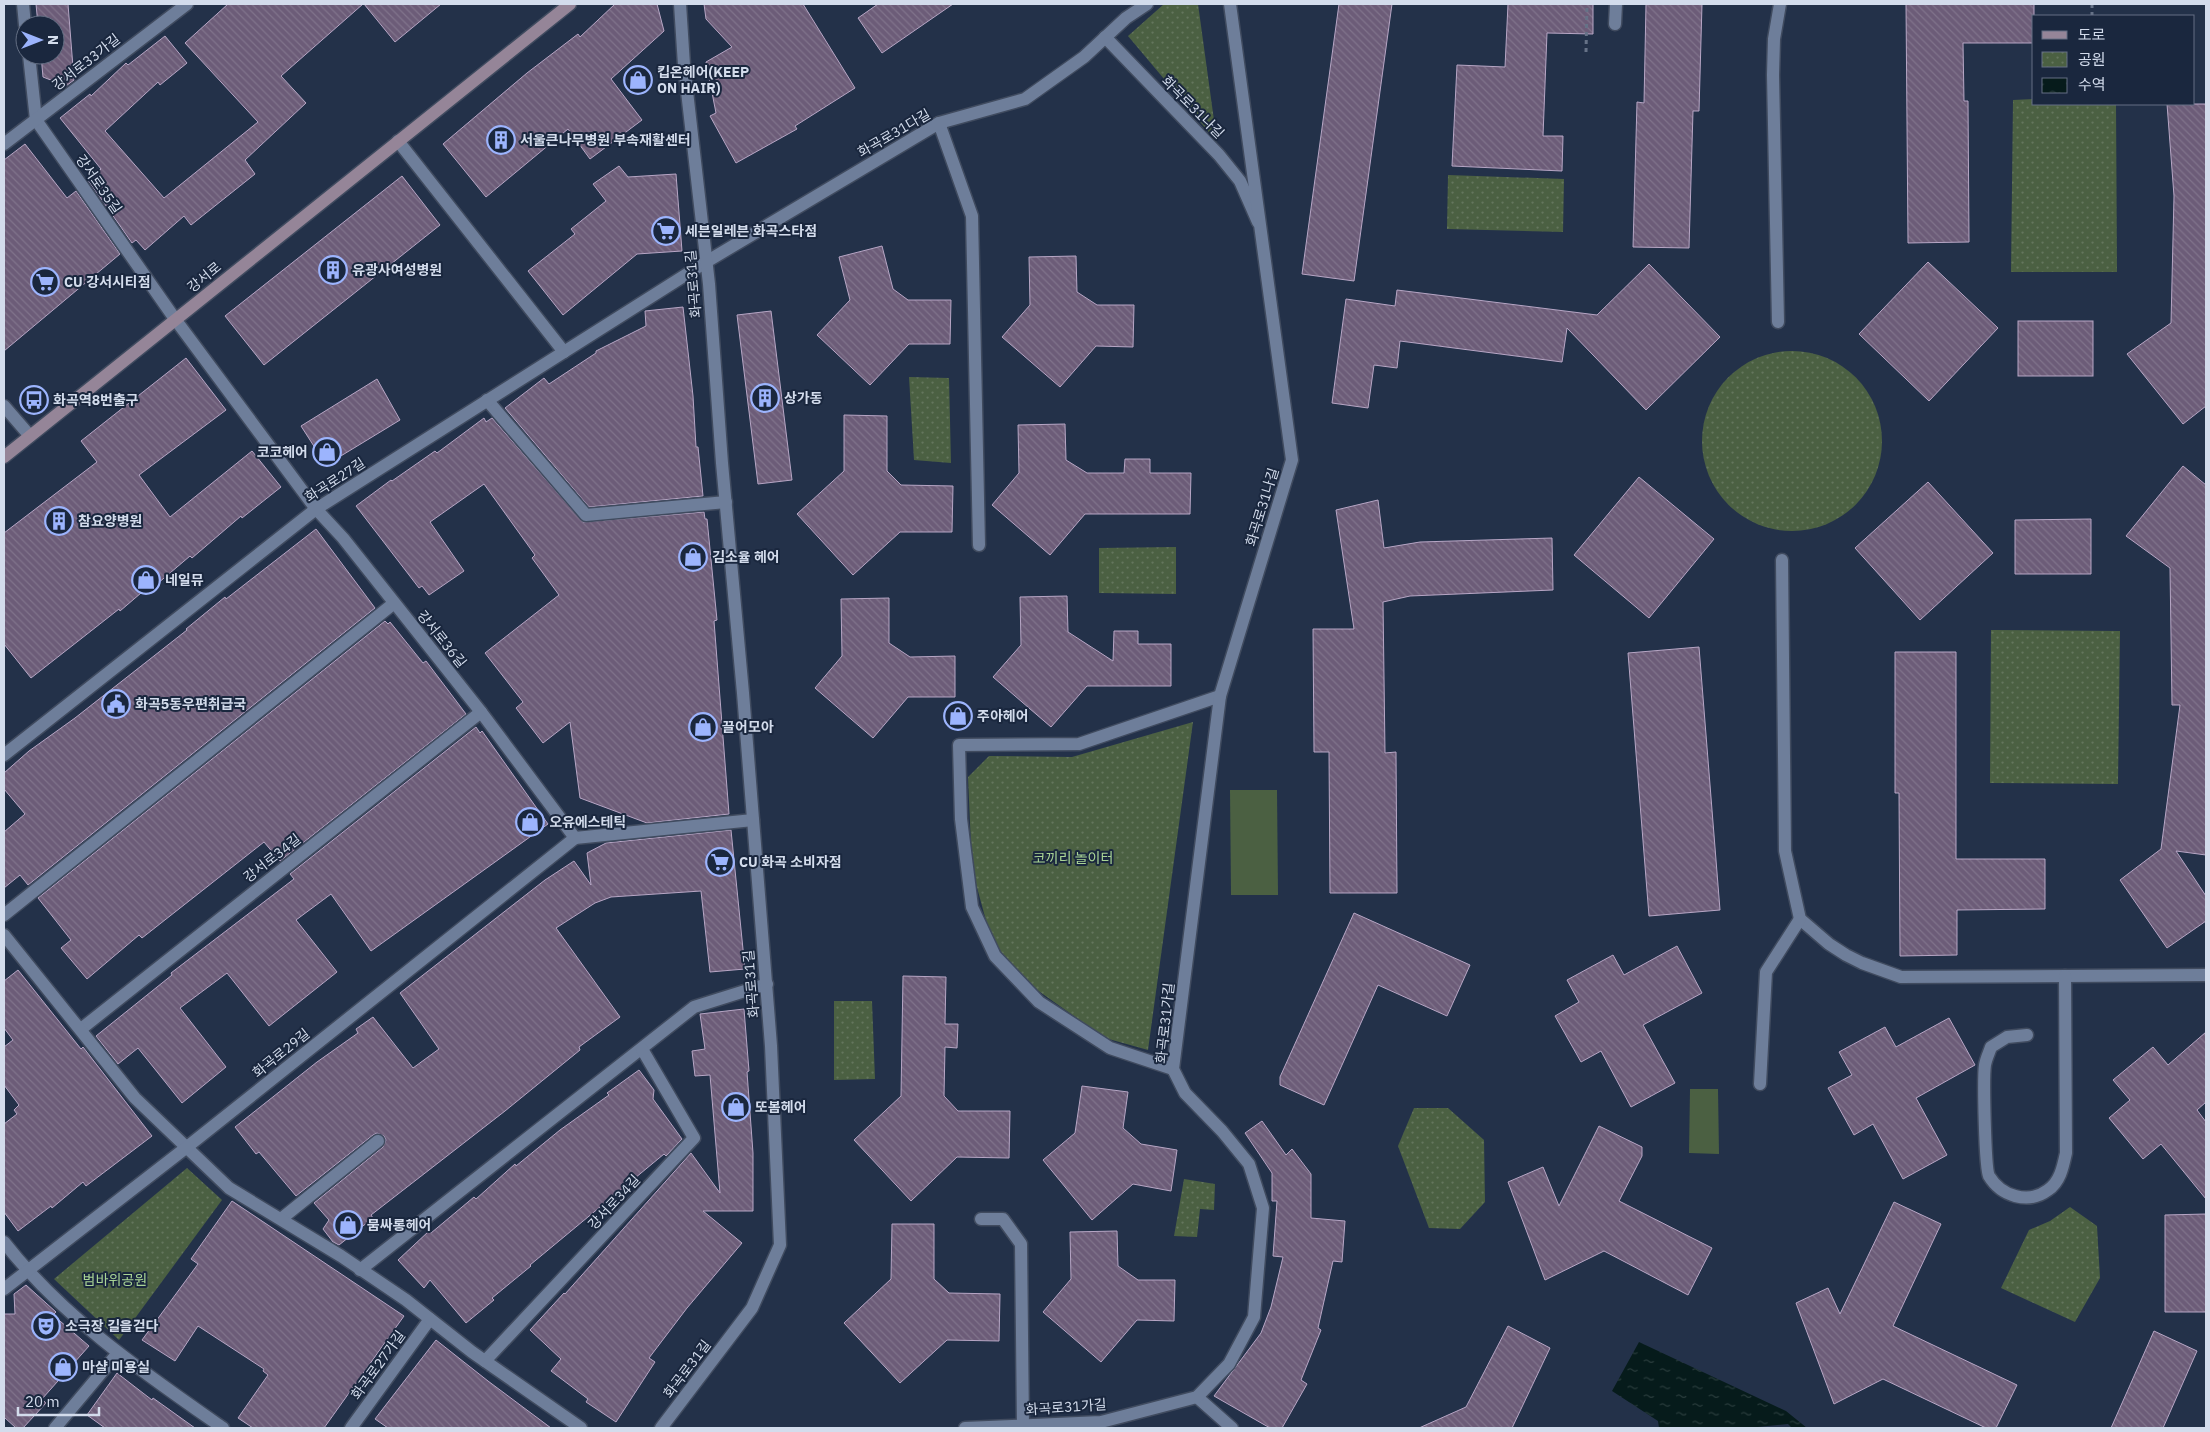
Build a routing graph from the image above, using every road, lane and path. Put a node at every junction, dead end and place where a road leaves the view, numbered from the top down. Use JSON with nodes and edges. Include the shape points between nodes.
{"nodes":[{"id":1,"x":187,"y":4,"type":"edge"},
{"id":2,"x":570,"y":4,"type":"edge"},
{"id":3,"x":680,"y":4,"type":"edge"},
{"id":4,"x":1146,"y":4,"type":"edge"},
{"id":5,"x":1230,"y":4,"type":"edge"},
{"id":6,"x":1587,"y":4,"type":"edge"},
{"id":7,"x":1616,"y":4,"type":"edge"},
{"id":8,"x":1780,"y":4,"type":"edge"},
{"id":9,"x":1615,"y":24,"type":"dead end"},
{"id":10,"x":1106,"y":37,"type":"junction"},
{"id":11,"x":1586,"y":52,"type":"dead end"},
{"id":12,"x":30,"y":65,"type":"edge"},
{"id":13,"x":36,"y":120,"type":"junction"},
{"id":14,"x":939,"y":123,"type":"junction"},
{"id":15,"x":398,"y":141,"type":"junction"},
{"id":16,"x":4,"y":144,"type":"edge"},
{"id":17,"x":1262,"y":232,"type":"junction"},
{"id":18,"x":706,"y":262,"type":"junction"},
{"id":19,"x":175,"y":319,"type":"junction"},
{"id":20,"x":1778,"y":322,"type":"dead end"},
{"id":21,"x":564,"y":352,"type":"junction"},
{"id":22,"x":487,"y":400,"type":"junction"},
{"id":23,"x":4,"y":406,"type":"edge"},
{"id":24,"x":30,"y":436,"type":"junction"},
{"id":25,"x":4,"y":457,"type":"edge"},
{"id":26,"x":726,"y":502,"type":"junction"},
{"id":27,"x":316,"y":509,"type":"junction"},
{"id":28,"x":979,"y":545,"type":"dead end"},
{"id":29,"x":1782,"y":560,"type":"dead end"},
{"id":30,"x":393,"y":604,"type":"junction"},
{"id":31,"x":1220,"y":696,"type":"junction"},
{"id":32,"x":481,"y":712,"type":"junction"},
{"id":33,"x":4,"y":755,"type":"edge"},
{"id":34,"x":753,"y":820,"type":"junction"},
{"id":35,"x":576,"y":838,"type":"junction"},
{"id":36,"x":4,"y":914,"type":"edge"},
{"id":37,"x":1800,"y":919,"type":"junction"},
{"id":38,"x":4,"y":935,"type":"edge"},
{"id":39,"x":2206,"y":975,"type":"edge"},
{"id":40,"x":2065,"y":976,"type":"junction"},
{"id":41,"x":766,"y":984,"type":"junction"},
{"id":42,"x":80,"y":1029,"type":"junction"},
{"id":43,"x":2027,"y":1035,"type":"dead end"},
{"id":44,"x":642,"y":1049,"type":"junction"},
{"id":45,"x":1173,"y":1068,"type":"junction"},
{"id":46,"x":1760,"y":1084,"type":"dead end"},
{"id":47,"x":378,"y":1141,"type":"dead end"},
{"id":48,"x":187,"y":1146,"type":"junction"},
{"id":49,"x":282,"y":1219,"type":"junction"},
{"id":50,"x":981,"y":1219,"type":"dead end"},
{"id":51,"x":4,"y":1242,"type":"edge"},
{"id":52,"x":360,"y":1270,"type":"junction"},
{"id":53,"x":27,"y":1271,"type":"junction"},
{"id":54,"x":4,"y":1289,"type":"edge"},
{"id":55,"x":430,"y":1319,"type":"junction"},
{"id":56,"x":117,"y":1354,"type":"junction"},
{"id":57,"x":485,"y":1361,"type":"junction"},
{"id":58,"x":1197,"y":1397,"type":"junction"},
{"id":59,"x":1101,"y":1425,"type":"edge"},
{"id":60,"x":1023,"y":1426,"type":"junction"},
{"id":61,"x":219,"y":1427,"type":"edge"},
{"id":62,"x":356,"y":1427,"type":"edge"},
{"id":63,"x":55,"y":1428,"type":"edge"},
{"id":64,"x":581,"y":1428,"type":"edge"},
{"id":65,"x":661,"y":1428,"type":"edge"},
{"id":66,"x":965,"y":1428,"type":"edge"},
{"id":67,"x":1232,"y":1428,"type":"edge"}],
"edges":[{"from":1,"to":13,"type":"street","name":"강서로33가길"},
{"from":2,"to":15,"type":"main road","name":"강서로"},
{"from":3,"to":18,"type":"street","name":"화곡로31길"},
{"from":4,"to":10,"type":"street","name":"화곡로31다길"},
{"from":5,"to":17,"type":"street","name":"화곡로31나길"},
{"from":6,"to":11,"type":"path"},
{"from":7,"to":9,"type":"street"},
{"from":8,"to":20,"type":"street","via":[[1774,39],[1773,75]]},
{"from":10,"to":14,"type":"street","name":"화곡로31다길","via":[[1026,99]]},
{"from":10,"to":17,"type":"street","name":"화곡로31나길","via":[[1240,181]]},
{"from":12,"to":13,"type":"street","name":"강서로35길"},
{"from":13,"to":16,"type":"street","name":"강서로33가길"},
{"from":13,"to":19,"type":"street","name":"강서로35길"},
{"from":14,"to":18,"type":"street","name":"화곡로31다길"},
{"from":14,"to":28,"type":"street","via":[[972,216]]},
{"from":15,"to":19,"type":"main road","name":"강서로"},
{"from":15,"to":21,"type":"street"},
{"from":17,"to":31,"type":"street","name":"화곡로31나길","via":[[1292,460]]},
{"from":18,"to":21,"type":"street","name":"화곡로27길"},
{"from":18,"to":26,"type":"street","name":"화곡로31길"},
{"from":19,"to":24,"type":"main road","name":"강서로"},
{"from":19,"to":27,"type":"street","name":"강서로36길"},
{"from":21,"to":22,"type":"street","name":"화곡로27길"},
{"from":22,"to":26,"type":"street","via":[[586,515]]},
{"from":22,"to":27,"type":"street","name":"화곡로27길"},
{"from":23,"to":24,"type":"street"},
{"from":24,"to":25,"type":"main road","name":"강서로"},
{"from":26,"to":34,"type":"street","name":"화곡로31길"},
{"from":27,"to":30,"type":"street","name":"강서로36길","via":[[343,538]]},
{"from":27,"to":33,"type":"street","name":"화곡로27길"},
{"from":29,"to":37,"type":"street","via":[[1785,850]]},
{"from":30,"to":32,"type":"street","name":"강서로36길"},
{"from":30,"to":36,"type":"street"},
{"from":31,"to":45,"type":"street","name":"화곡로31가길"},
{"from":31,"to":45,"type":"street","via":[[1079,744],[959,745],[961,819],[972,907],[995,956],[1039,1002],[1110,1048]]},
{"from":32,"to":35,"type":"street","name":"강서로36길"},
{"from":32,"to":42,"type":"street","name":"강서로34길"},
{"from":34,"to":35,"type":"street"},
{"from":34,"to":41,"type":"street","name":"화곡로31길"},
{"from":35,"to":48,"type":"street","name":"화곡로29길"},
{"from":37,"to":40,"type":"street","via":[[1846,955],[1901,977]]},
{"from":37,"to":46,"type":"street","via":[[1766,972]]},
{"from":38,"to":42,"type":"street"},
{"from":39,"to":40,"type":"street"},
{"from":40,"to":43,"type":"street","via":[[2066,1153],[2061,1174],[2049,1190],[2032,1198],[2016,1197],[2000,1189],[1988,1174],[1986,1152],[1985,1066],[1991,1047],[2007,1037]]},
{"from":41,"to":44,"type":"street","via":[[694,1007]]},
{"from":41,"to":65,"type":"street","name":"화곡로31길","via":[[780,1245],[752,1308]]},
{"from":42,"to":48,"type":"street","via":[[135,1098]]},
{"from":44,"to":52,"type":"street"},
{"from":44,"to":57,"type":"street","name":"강서로34길","via":[[694,1138]]},
{"from":45,"to":58,"type":"street","name":"화곡로31가길","via":[[1185,1093],[1249,1164],[1263,1208],[1254,1317],[1229,1364]]},
{"from":47,"to":49,"type":"street"},
{"from":48,"to":49,"type":"street","via":[[229,1188]]},
{"from":48,"to":53,"type":"street","name":"화곡로29길"},
{"from":49,"to":52,"type":"street"},
{"from":50,"to":60,"type":"street","via":[[1002,1219],[1021,1244]]},
{"from":51,"to":53,"type":"street"},
{"from":52,"to":55,"type":"street"},
{"from":53,"to":54,"type":"street","name":"화곡로29길"},
{"from":53,"to":56,"type":"street"},
{"from":55,"to":57,"type":"street"},
{"from":55,"to":62,"type":"street","name":"화곡로27가길"},
{"from":56,"to":61,"type":"street"},
{"from":56,"to":63,"type":"street"},
{"from":57,"to":64,"type":"street"},
{"from":58,"to":59,"type":"street","name":"화곡로31가길"},
{"from":58,"to":67,"type":"street"},
{"from":59,"to":60,"type":"street","name":"화곡로31가길"},
{"from":60,"to":66,"type":"street","name":"화곡로31가길"}]}
